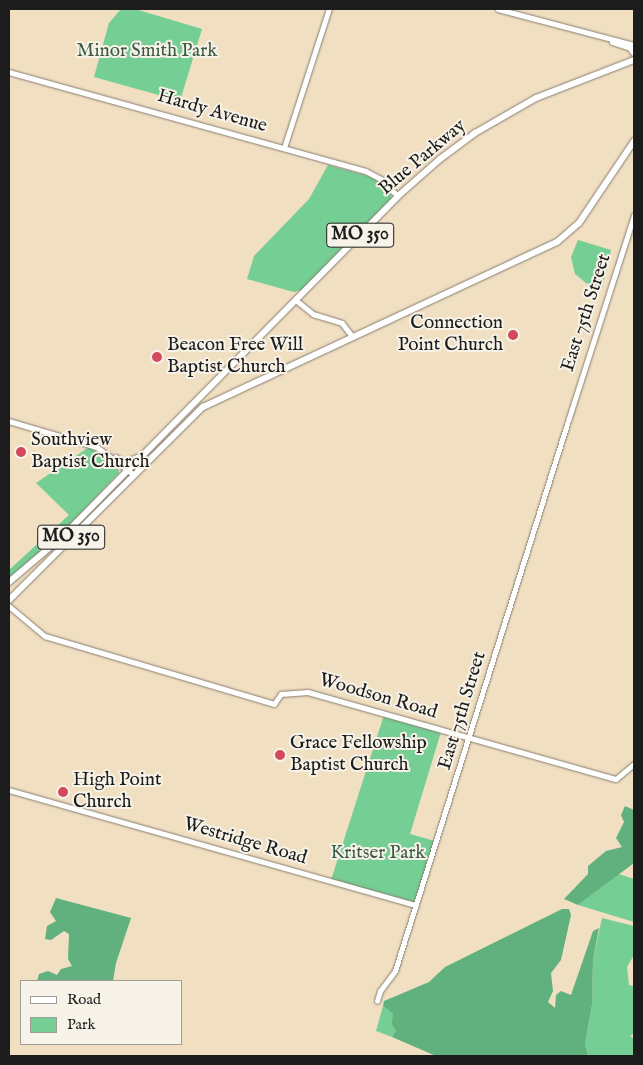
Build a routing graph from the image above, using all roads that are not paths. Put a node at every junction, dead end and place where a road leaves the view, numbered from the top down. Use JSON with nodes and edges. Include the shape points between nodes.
{"nodes":[{"id":1,"x":330,"y":9,"type":"edge"},
{"id":2,"x":498,"y":9,"type":"edge"},
{"id":3,"x":634,"y":54,"type":"edge"},
{"id":4,"x":9,"y":72,"type":"edge"},
{"id":5,"x":634,"y":141,"type":"edge"},
{"id":6,"x":284,"y":148,"type":"junction"},
{"id":7,"x":398,"y":196,"type":"junction"},
{"id":8,"x":634,"y":215,"type":"edge"},
{"id":9,"x":296,"y":300,"type":"junction"},
{"id":10,"x":352,"y":336,"type":"junction"},
{"id":11,"x":9,"y":421,"type":"edge"},
{"id":12,"x":152,"y":446,"type":"junction"},
{"id":13,"x":116,"y":458,"type":"junction"},
{"id":14,"x":131,"y":472,"type":"junction"},
{"id":15,"x":120,"y":479,"type":"junction"},
{"id":16,"x":9,"y":582,"type":"edge"},
{"id":17,"x":9,"y":600,"type":"edge"},
{"id":18,"x":9,"y":606,"type":"edge"},
{"id":19,"x":471,"y":737,"type":"junction"},
{"id":20,"x":634,"y":764,"type":"edge"},
{"id":21,"x":9,"y":790,"type":"edge"},
{"id":22,"x":416,"y":905,"type":"junction"},
{"id":23,"x":377,"y":1002,"type":"dead end"}],
"edges":[{"from":1,"to":6,"type":"street"},
{"from":2,"to":3,"type":"street","via":[[611,41]]},
{"from":3,"to":7,"type":"highway","name":"Blue Parkway","number":"MO 350","via":[[513,110],[452,149]]},
{"from":4,"to":6,"type":"street","name":"Hardy Avenue"},
{"from":5,"to":10,"type":"highway","name":"Blue Parkway","number":"MO 350","via":[[585,216],[566,237]]},
{"from":6,"to":7,"type":"street","name":"Hardy Avenue","via":[[366,171],[381,179]]},
{"from":7,"to":9,"type":"highway","name":"Blue Parkway","number":"MO 350"},
{"from":8,"to":19,"type":"street","name":"East 75th Street"},
{"from":9,"to":10,"type":"street","via":[[313,314],[342,323]]},
{"from":9,"to":12,"type":"highway","name":"Blue Parkway","number":"MO 350"},
{"from":10,"to":14,"type":"highway","name":"Blue Parkway","number":"MO 350","via":[[217,398]]},
{"from":11,"to":13,"type":"street","via":[[88,443]]},
{"from":12,"to":13,"type":"highway","via":[[130,462]]},
{"from":12,"to":14,"type":"highway","name":"Blue Parkway","number":"MO 350"},
{"from":13,"to":14,"type":"street"},
{"from":13,"to":15,"type":"highway","via":[[122,469]]},
{"from":14,"to":15,"type":"highway","name":"Blue Parkway","number":"MO 350"},
{"from":14,"to":17,"type":"highway","name":"Blue Parkway","number":"MO 350"},
{"from":15,"to":16,"type":"highway","name":"Blue Parkway","number":"MO 350","via":[[49,550]]},
{"from":18,"to":19,"type":"street","name":"Woodson Road","via":[[45,636],[274,704],[281,694],[308,692]]},
{"from":19,"to":20,"type":"street","name":"Woodson Road","via":[[616,779]]},
{"from":19,"to":22,"type":"street","name":"East 75th Street"},
{"from":21,"to":22,"type":"street","name":"Westridge Road"},
{"from":22,"to":23,"type":"street","name":"East 75th Street","via":[[395,971],[380,991]]}]}
